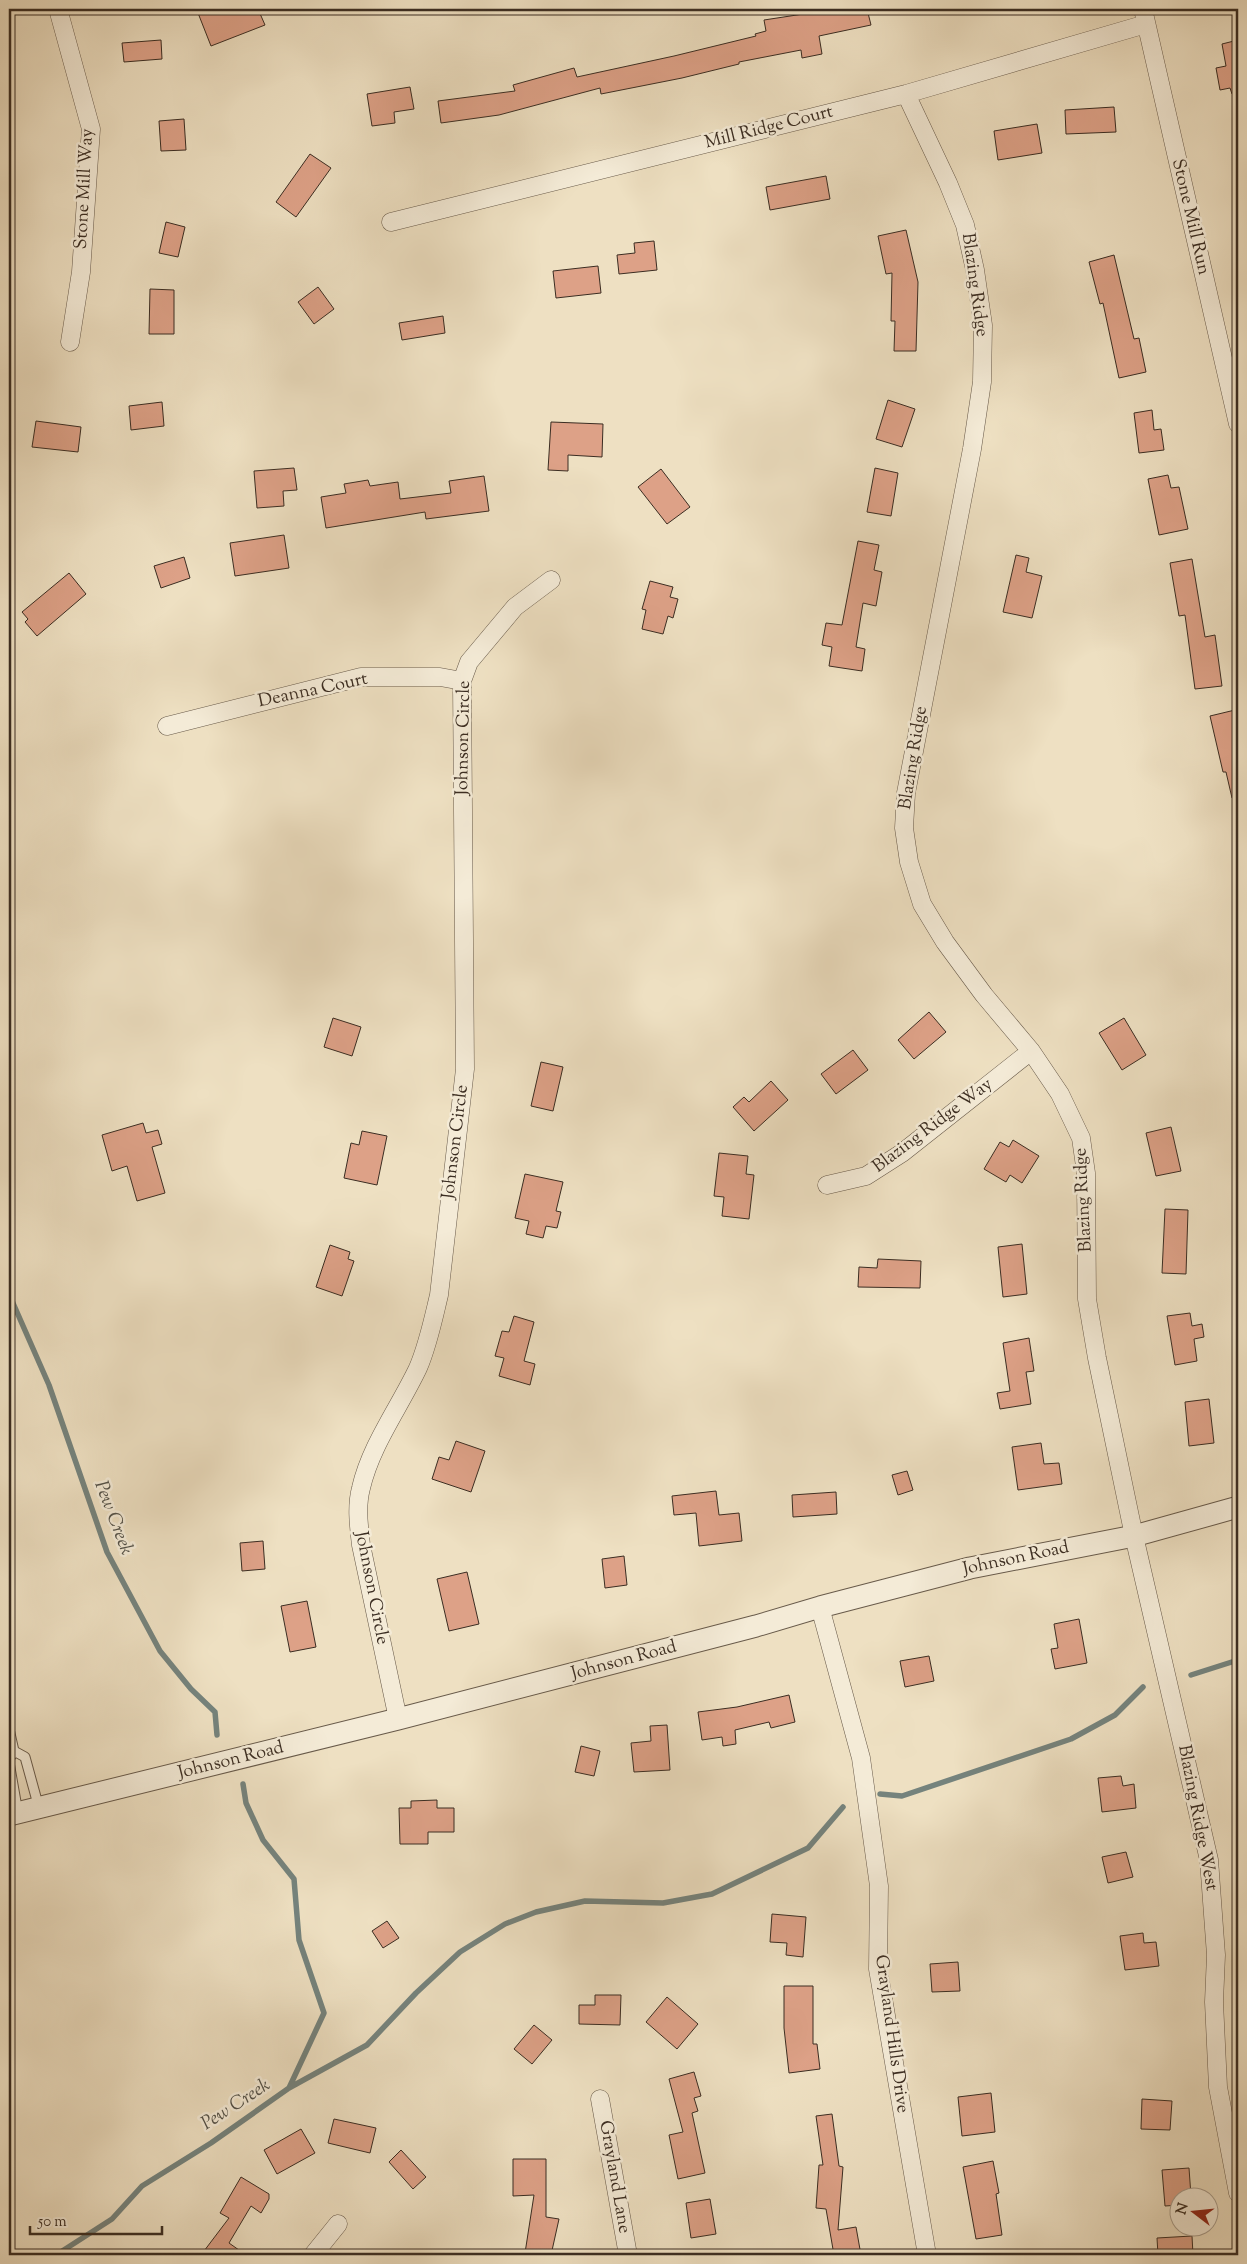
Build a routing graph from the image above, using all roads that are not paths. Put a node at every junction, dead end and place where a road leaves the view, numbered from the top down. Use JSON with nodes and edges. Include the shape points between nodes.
{"nodes":[{"id":1,"x":59,"y":9,"type":"edge"},
{"id":2,"x":1144,"y":16,"type":"edge"},
{"id":3,"x":906,"y":94,"type":"junction"},
{"id":4,"x":391,"y":222,"type":"dead end"},
{"id":5,"x":70,"y":342,"type":"dead end"},
{"id":6,"x":1238,"y":424,"type":"edge"},
{"id":7,"x":551,"y":580,"type":"dead end"},
{"id":8,"x":462,"y":681,"type":"junction"},
{"id":9,"x":167,"y":726,"type":"dead end"},
{"id":10,"x":1031,"y":1051,"type":"junction"},
{"id":11,"x":827,"y":1185,"type":"dead end"},
{"id":12,"x":1238,"y":1507,"type":"edge"},
{"id":13,"x":1134,"y":1536,"type":"junction"},
{"id":14,"x":820,"y":1607,"type":"junction"},
{"id":15,"x":398,"y":1719,"type":"junction"},
{"id":16,"x":9,"y":1729,"type":"edge"},
{"id":17,"x":10,"y":1756,"type":"edge"},
{"id":18,"x":39,"y":1808,"type":"junction"},
{"id":19,"x":13,"y":1814,"type":"edge"},
{"id":20,"x":600,"y":2098,"type":"dead end"},
{"id":21,"x":1238,"y":2187,"type":"edge"},
{"id":22,"x":338,"y":2224,"type":"dead end"},
{"id":23,"x":313,"y":2255,"type":"edge"},
{"id":24,"x":628,"y":2255,"type":"edge"},
{"id":25,"x":927,"y":2255,"type":"edge"}],
"edges":[{"from":1,"to":5,"type":"street","name":"Stone Mill Way","via":[[91,129],[81,272]]},
{"from":2,"to":3,"type":"street","name":"Mill Ridge Court"},
{"from":2,"to":6,"type":"street","name":"Stone Mill Run"},
{"from":3,"to":4,"type":"street","name":"Mill Ridge Court"},
{"from":3,"to":10,"type":"street","name":"Blazing Ridge","via":[[964,225],[983,325],[982,382],[972,449],[906,793],[904,828],[908,862],[922,904],[945,942]]},
{"from":7,"to":8,"type":"street","name":"Johnson Circle","via":[[515,607],[469,662]]},
{"from":8,"to":9,"type":"street","name":"Deanna Court","via":[[440,677],[361,677]]},
{"from":8,"to":15,"type":"street","name":"Johnson Circle","via":[[465,1069],[439,1295],[418,1366],[368,1466],[360,1490],[361,1545]]},
{"from":10,"to":11,"type":"street","name":"Blazing Ridge Way","via":[[902,1153],[866,1176]]},
{"from":10,"to":13,"type":"street","name":"Blazing Ridge","via":[[1060,1094],[1081,1138],[1086,1173],[1088,1299]]},
{"from":12,"to":13,"type":"street","name":"Johnson Road"},
{"from":13,"to":14,"type":"street","name":"Johnson Road","via":[[970,1568]]},
{"from":13,"to":21,"type":"street","name":"Blazing Ridge West","via":[[1209,1860],[1216,1954],[1214,2010],[1218,2087]]},
{"from":14,"to":15,"type":"street","name":"Johnson Road"},
{"from":14,"to":25,"type":"street","name":"Grayland Hills Drive","via":[[861,1758],[879,1886],[878,1969]]},
{"from":15,"to":18,"type":"street","name":"Johnson Road"},
{"from":16,"to":17,"type":"lane"},
{"from":17,"to":18,"type":"lane","via":[[25,1757]]},
{"from":17,"to":19,"type":"lane"},
{"from":18,"to":19,"type":"street","name":"Johnson Road"},
{"from":20,"to":24,"type":"street","name":"Grayland Lane"},
{"from":22,"to":23,"type":"street"}]}
